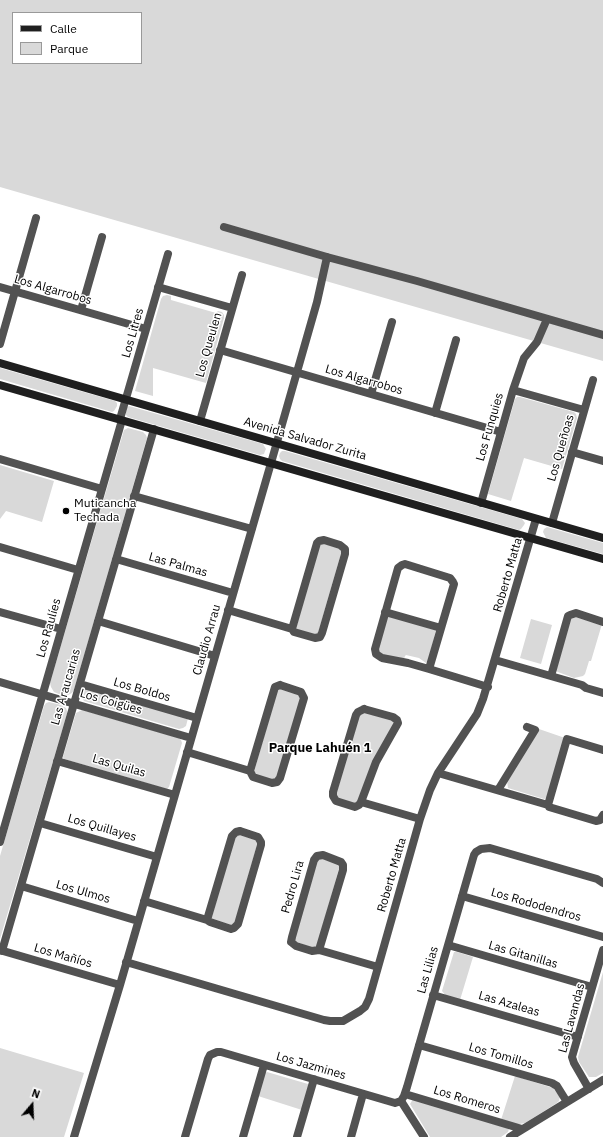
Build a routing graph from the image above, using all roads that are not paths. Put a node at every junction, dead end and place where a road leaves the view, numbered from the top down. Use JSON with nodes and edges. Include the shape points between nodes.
{"nodes":[{"id":1,"x":36,"y":218,"type":"dead end"},
{"id":2,"x":224,"y":227,"type":"dead end"},
{"id":3,"x":102,"y":237,"type":"dead end"},
{"id":4,"x":168,"y":254,"type":"dead end"},
{"id":5,"x":327,"y":257,"type":"junction"},
{"id":6,"x":242,"y":275,"type":"dead end"},
{"id":7,"x":0,"y":287,"type":"edge"},
{"id":8,"x":158,"y":287,"type":"junction"},
{"id":9,"x":15,"y":291,"type":"junction"},
{"id":10,"x":232,"y":308,"type":"junction"},
{"id":11,"x":81,"y":310,"type":"junction"},
{"id":12,"x":548,"y":319,"type":"junction"},
{"id":13,"x":392,"y":322,"type":"dead end"},
{"id":14,"x":146,"y":329,"type":"junction"},
{"id":15,"x":603,"y":335,"type":"edge"},
{"id":16,"x":456,"y":340,"type":"dead end"},
{"id":17,"x":0,"y":344,"type":"edge"},
{"id":18,"x":220,"y":350,"type":"junction"},
{"id":19,"x":0,"y":363,"type":"edge"},
{"id":20,"x":296,"y":372,"type":"junction"},
{"id":21,"x":593,"y":380,"type":"dead end"},
{"id":22,"x":0,"y":385,"type":"edge"},
{"id":23,"x":513,"y":390,"type":"junction"},
{"id":24,"x":371,"y":394,"type":"junction"},
{"id":25,"x":126,"y":400,"type":"junction"},
{"id":26,"x":584,"y":410,"type":"junction"},
{"id":27,"x":435,"y":413,"type":"junction"},
{"id":28,"x":121,"y":420,"type":"junction"},
{"id":29,"x":200,"y":421,"type":"junction"},
{"id":30,"x":154,"y":429,"type":"junction"},
{"id":31,"x":501,"y":432,"type":"junction"},
{"id":32,"x":276,"y":443,"type":"junction"},
{"id":33,"x":572,"y":452,"type":"junction"},
{"id":34,"x":0,"y":459,"type":"edge"},
{"id":35,"x":603,"y":461,"type":"edge"},
{"id":36,"x":271,"y":463,"type":"junction"},
{"id":37,"x":102,"y":489,"type":"junction"},
{"id":38,"x":134,"y":496,"type":"junction"},
{"id":39,"x":481,"y":502,"type":"junction"},
{"id":40,"x":536,"y":519,"type":"junction"},
{"id":41,"x":552,"y":523,"type":"junction"},
{"id":42,"x":252,"y":529,"type":"junction"},
{"id":43,"x":531,"y":538,"type":"junction"},
{"id":44,"x":603,"y":538,"type":"edge"},
{"id":45,"x":0,"y":547,"type":"edge"},
{"id":46,"x":116,"y":559,"type":"junction"},
{"id":47,"x":603,"y":559,"type":"edge"},
{"id":48,"x":78,"y":570,"type":"junction"},
{"id":49,"x":233,"y":593,"type":"junction"},
{"id":50,"x":228,"y":610,"type":"junction"},
{"id":51,"x":0,"y":612,"type":"edge"},
{"id":52,"x":385,"y":612,"type":"junction"},
{"id":53,"x":98,"y":621,"type":"junction"},
{"id":54,"x":603,"y":622,"type":"edge"},
{"id":55,"x":441,"y":628,"type":"junction"},
{"id":56,"x":61,"y":629,"type":"junction"},
{"id":57,"x":292,"y":629,"type":"junction"},
{"id":58,"x":215,"y":656,"type":"junction"},
{"id":59,"x":495,"y":660,"type":"junction"},
{"id":60,"x":429,"y":669,"type":"junction"},
{"id":61,"x":551,"y":676,"type":"junction"},
{"id":62,"x":0,"y":682,"type":"edge"},
{"id":63,"x":80,"y":684,"type":"junction"},
{"id":64,"x":488,"y":687,"type":"junction"},
{"id":65,"x":603,"y":693,"type":"edge"},
{"id":66,"x":43,"y":695,"type":"junction"},
{"id":67,"x":74,"y":704,"type":"junction"},
{"id":68,"x":197,"y":718,"type":"junction"},
{"id":69,"x":527,"y":727,"type":"dead end"},
{"id":70,"x":191,"y":738,"type":"junction"},
{"id":71,"x":603,"y":750,"type":"edge"},
{"id":72,"x":187,"y":752,"type":"junction"},
{"id":73,"x":57,"y":761,"type":"junction"},
{"id":74,"x":250,"y":771,"type":"junction"},
{"id":75,"x":438,"y":773,"type":"junction"},
{"id":76,"x":498,"y":790,"type":"junction"},
{"id":77,"x":175,"y":795,"type":"junction"},
{"id":78,"x":361,"y":802,"type":"junction"},
{"id":79,"x":548,"y":805,"type":"junction"},
{"id":80,"x":4,"y":814,"type":"edge"},
{"id":81,"x":603,"y":815,"type":"edge"},
{"id":82,"x":420,"y":819,"type":"junction"},
{"id":83,"x":40,"y":823,"type":"junction"},
{"id":84,"x":0,"y":842,"type":"edge"},
{"id":85,"x":157,"y":857,"type":"junction"},
{"id":86,"x":603,"y":883,"type":"edge"},
{"id":87,"x":21,"y":886,"type":"junction"},
{"id":88,"x":462,"y":896,"type":"junction"},
{"id":89,"x":144,"y":901,"type":"junction"},
{"id":90,"x":207,"y":920,"type":"junction"},
{"id":91,"x":138,"y":921,"type":"junction"},
{"id":92,"x":603,"y":937,"type":"edge"},
{"id":93,"x":448,"y":946,"type":"junction"},
{"id":94,"x":319,"y":950,"type":"junction"},
{"id":95,"x":603,"y":950,"type":"edge"},
{"id":96,"x":1,"y":951,"type":"edge"},
{"id":97,"x":126,"y":962,"type":"junction"},
{"id":98,"x":378,"y":967,"type":"junction"},
{"id":99,"x":120,"y":984,"type":"junction"},
{"id":100,"x":592,"y":987,"type":"junction"},
{"id":101,"x":433,"y":995,"type":"junction"},
{"id":102,"x":578,"y":1037,"type":"junction"},
{"id":103,"x":419,"y":1045,"type":"junction"},
{"id":104,"x":264,"y":1065,"type":"junction"},
{"id":105,"x":314,"y":1079,"type":"junction"},
{"id":106,"x":603,"y":1080,"type":"edge"},
{"id":107,"x":589,"y":1088,"type":"junction"},
{"id":108,"x":363,"y":1094,"type":"junction"},
{"id":109,"x":403,"y":1098,"type":"junction"},
{"id":110,"x":567,"y":1102,"type":"junction"},
{"id":111,"x":522,"y":1130,"type":"junction"},
{"id":112,"x":74,"y":1137,"type":"edge"},
{"id":113,"x":185,"y":1137,"type":"edge"},
{"id":114,"x":243,"y":1137,"type":"edge"},
{"id":115,"x":297,"y":1137,"type":"edge"},
{"id":116,"x":351,"y":1137,"type":"edge"},
{"id":117,"x":424,"y":1137,"type":"edge"},
{"id":118,"x":510,"y":1137,"type":"edge"}],
"edges":[{"from":1,"to":9,"type":"street"},
{"from":2,"to":5,"type":"street"},
{"from":3,"to":11,"type":"street"},
{"from":4,"to":8,"type":"street","name":"Los Litres"},
{"from":5,"to":12,"type":"street"},
{"from":5,"to":20,"type":"street","name":"Claudio Arrau","via":[[317,302]]},
{"from":6,"to":10,"type":"street","name":"Los Queulen"},
{"from":7,"to":9,"type":"street","name":"Los Algarrobos"},
{"from":8,"to":10,"type":"street"},
{"from":8,"to":14,"type":"street","name":"Los Litres"},
{"from":9,"to":11,"type":"street","name":"Los Algarrobos"},
{"from":9,"to":17,"type":"street"},
{"from":10,"to":18,"type":"street","name":"Los Queulen"},
{"from":11,"to":14,"type":"street","name":"Los Algarrobos"},
{"from":12,"to":15,"type":"street"},
{"from":12,"to":23,"type":"street","name":"Los Funquies","via":[[537,342],[524,358]]},
{"from":13,"to":24,"type":"street"},
{"from":14,"to":25,"type":"street","name":"Los Litres"},
{"from":16,"to":27,"type":"street"},
{"from":18,"to":20,"type":"street","name":"Los Algarrobos"},
{"from":18,"to":29,"type":"street","name":"Los Queulen"},
{"from":19,"to":25,"type":"main road","name":"Avenida Salvador Zurita"},
{"from":20,"to":24,"type":"street","name":"Los Algarrobos"},
{"from":20,"to":32,"type":"street","name":"Claudio Arrau"},
{"from":21,"to":26,"type":"street","name":"Los Queñoas"},
{"from":22,"to":28,"type":"main road"},
{"from":23,"to":26,"type":"street"},
{"from":23,"to":31,"type":"street","name":"Los Funquies"},
{"from":24,"to":27,"type":"street","name":"Los Algarrobos"},
{"from":25,"to":28,"type":"street","name":"Los Litres"},
{"from":25,"to":29,"type":"main road","name":"Avenida Salvador Zurita"},
{"from":26,"to":33,"type":"street","name":"Los Queñoas"},
{"from":27,"to":31,"type":"street","name":"Los Algarrobos"},
{"from":28,"to":30,"type":"main road"},
{"from":28,"to":37,"type":"street","name":"Los Raulíes"},
{"from":29,"to":32,"type":"main road","name":"Avenida Salvador Zurita"},
{"from":30,"to":36,"type":"main road"},
{"from":30,"to":38,"type":"street","name":"Las Araucarias"},
{"from":31,"to":39,"type":"street","name":"Los Funquies"},
{"from":32,"to":36,"type":"street","name":"Claudio Arrau"},
{"from":32,"to":39,"type":"main road","name":"Avenida Salvador Zurita"},
{"from":33,"to":35,"type":"street"},
{"from":33,"to":41,"type":"street","name":"Los Queñoas"},
{"from":34,"to":37,"type":"street"},
{"from":36,"to":42,"type":"street","name":"Claudio Arrau"},
{"from":36,"to":43,"type":"main road"},
{"from":37,"to":48,"type":"street","name":"Los Raulíes"},
{"from":38,"to":42,"type":"street"},
{"from":38,"to":46,"type":"street","name":"Las Araucarias"},
{"from":39,"to":40,"type":"main road","name":"Avenida Salvador Zurita"},
{"from":40,"to":41,"type":"main road","name":"Avenida Salvador Zurita"},
{"from":40,"to":43,"type":"street","name":"Roberto Matta"},
{"from":41,"to":44,"type":"main road","name":"Avenida Salvador Zurita"},
{"from":42,"to":49,"type":"street","name":"Claudio Arrau"},
{"from":43,"to":47,"type":"main road"},
{"from":43,"to":59,"type":"street","name":"Roberto Matta"},
{"from":45,"to":48,"type":"street"},
{"from":46,"to":49,"type":"street","name":"Las Palmas"},
{"from":46,"to":53,"type":"street","name":"Las Araucarias"},
{"from":48,"to":56,"type":"street","name":"Los Raulíes"},
{"from":49,"to":50,"type":"street","name":"Claudio Arrau"},
{"from":50,"to":57,"type":"street"},
{"from":50,"to":58,"type":"street","name":"Claudio Arrau"},
{"from":51,"to":56,"type":"street"},
{"from":52,"to":55,"type":"street"},
{"from":52,"to":55,"type":"street","via":[[398,568],[405,564],[450,578],[453,582]]},
{"from":52,"to":60,"type":"street","via":[[375,649],[376,654],[382,658]]},
{"from":53,"to":58,"type":"street"},
{"from":53,"to":63,"type":"street","name":"Las Araucarias"},
{"from":54,"to":61,"type":"street","via":[[576,613],[568,616]]},
{"from":55,"to":60,"type":"street"},
{"from":56,"to":66,"type":"street","name":"Los Raulíes"},
{"from":57,"to":57,"type":"street","via":[[294,632],[320,637],[344,554],[344,549],[340,545],[324,540],[317,542]]},
{"from":58,"to":68,"type":"street","name":"Claudio Arrau"},
{"from":59,"to":61,"type":"street"},
{"from":59,"to":64,"type":"street","name":"Roberto Matta"},
{"from":60,"to":64,"type":"street"},
{"from":61,"to":65,"type":"street"},
{"from":62,"to":66,"type":"street","name":"Los Coigües"},
{"from":63,"to":67,"type":"street","name":"Las Araucarias"},
{"from":63,"to":68,"type":"street","name":"Los Boldos"},
{"from":64,"to":75,"type":"street","name":"Roberto Matta","via":[[477,714]]},
{"from":66,"to":67,"type":"street","name":"Los Coigües"},
{"from":66,"to":80,"type":"street","name":"Los Raulíes"},
{"from":67,"to":70,"type":"street","name":"Los Coigües"},
{"from":67,"to":73,"type":"street","name":"Las Araucarias"},
{"from":68,"to":70,"type":"street","name":"Claudio Arrau"},
{"from":69,"to":76,"type":"street","via":[[535,730]]},
{"from":70,"to":72,"type":"street","name":"Claudio Arrau"},
{"from":71,"to":79,"type":"street","via":[[567,739]]},
{"from":72,"to":74,"type":"street"},
{"from":72,"to":77,"type":"street","name":"Claudio Arrau"},
{"from":73,"to":77,"type":"street","name":"Las Quilas"},
{"from":73,"to":83,"type":"street","name":"Las Araucarias"},
{"from":74,"to":74,"type":"street","via":[[275,687],[280,685],[301,692],[304,698],[280,778],[272,783],[253,777]]},
{"from":75,"to":76,"type":"street"},
{"from":75,"to":82,"type":"street","name":"Roberto Matta"},
{"from":76,"to":79,"type":"street"},
{"from":77,"to":85,"type":"street","name":"Claudio Arrau"},
{"from":78,"to":78,"type":"street","via":[[376,762],[398,721],[393,717],[364,709],[356,714],[333,792],[334,798],[339,802],[354,807],[359,806]]},
{"from":78,"to":82,"type":"street"},
{"from":79,"to":81,"type":"street","via":[[550,808],[596,821]]},
{"from":80,"to":84,"type":"street","name":"Los Raulíes"},
{"from":82,"to":98,"type":"street","name":"Roberto Matta"},
{"from":83,"to":85,"type":"street","name":"Los Quillayes"},
{"from":83,"to":87,"type":"street","name":"Las Araucarias"},
{"from":85,"to":89,"type":"street","name":"Claudio Arrau"},
{"from":86,"to":88,"type":"street","name":"Las Lilias","via":[[597,879],[490,848],[478,850],[474,855]]},
{"from":87,"to":91,"type":"street","name":"Los Ulmos"},
{"from":87,"to":96,"type":"street","name":"Las Araucarias"},
{"from":88,"to":92,"type":"street","name":"Los Rododendros"},
{"from":88,"to":93,"type":"street","name":"Las Lilias"},
{"from":89,"to":90,"type":"street"},
{"from":89,"to":91,"type":"street","name":"Claudio Arrau"},
{"from":90,"to":90,"type":"street","via":[[232,836],[240,831],[258,837],[261,845],[238,924],[230,928]]},
{"from":91,"to":97,"type":"street","name":"Claudio Arrau"},
{"from":93,"to":100,"type":"street","name":"Las Gitanillas"},
{"from":93,"to":101,"type":"street","name":"Las Lilias"},
{"from":94,"to":94,"type":"street","name":"Pedro Lira","via":[[343,870],[341,862],[323,855],[317,856],[314,860],[291,939],[296,946],[312,951]]},
{"from":94,"to":98,"type":"street","name":"Pedro Lira"},
{"from":95,"to":100,"type":"street","name":"Las Lavandas"},
{"from":96,"to":99,"type":"street","name":"Los Mañíos"},
{"from":97,"to":98,"type":"street","name":"Roberto Matta","via":[[324,1020],[336,1021],[343,1021],[365,1007]]},
{"from":97,"to":99,"type":"street","name":"Claudio Arrau"},
{"from":99,"to":112,"type":"street","name":"Claudio Arrau"},
{"from":100,"to":102,"type":"street","name":"Las Lavandas"},
{"from":101,"to":102,"type":"street","name":"Las Azaleas"},
{"from":101,"to":103,"type":"street","name":"Las Lilias"},
{"from":102,"to":107,"type":"street","name":"Las Lavandas","via":[[572,1059]]},
{"from":103,"to":109,"type":"street","name":"Las Lilias"},
{"from":103,"to":110,"type":"street","name":"Los Tomillos","via":[[552,1083],[557,1086]]},
{"from":104,"to":105,"type":"street","name":"Los Jazmines"},
{"from":104,"to":113,"type":"street","name":"Los Jazmines","via":[[221,1052],[210,1055]]},
{"from":104,"to":114,"type":"street"},
{"from":105,"to":108,"type":"street","name":"Los Jazmines"},
{"from":105,"to":115,"type":"street"},
{"from":106,"to":107,"type":"street"},
{"from":107,"to":110,"type":"street"},
{"from":108,"to":109,"type":"street","name":"Los Jazmines","via":[[395,1103]]},
{"from":108,"to":116,"type":"street"},
{"from":109,"to":111,"type":"street","name":"Los Romeros"},
{"from":109,"to":117,"type":"street"},
{"from":110,"to":111,"type":"street"},
{"from":111,"to":118,"type":"street"}]}
